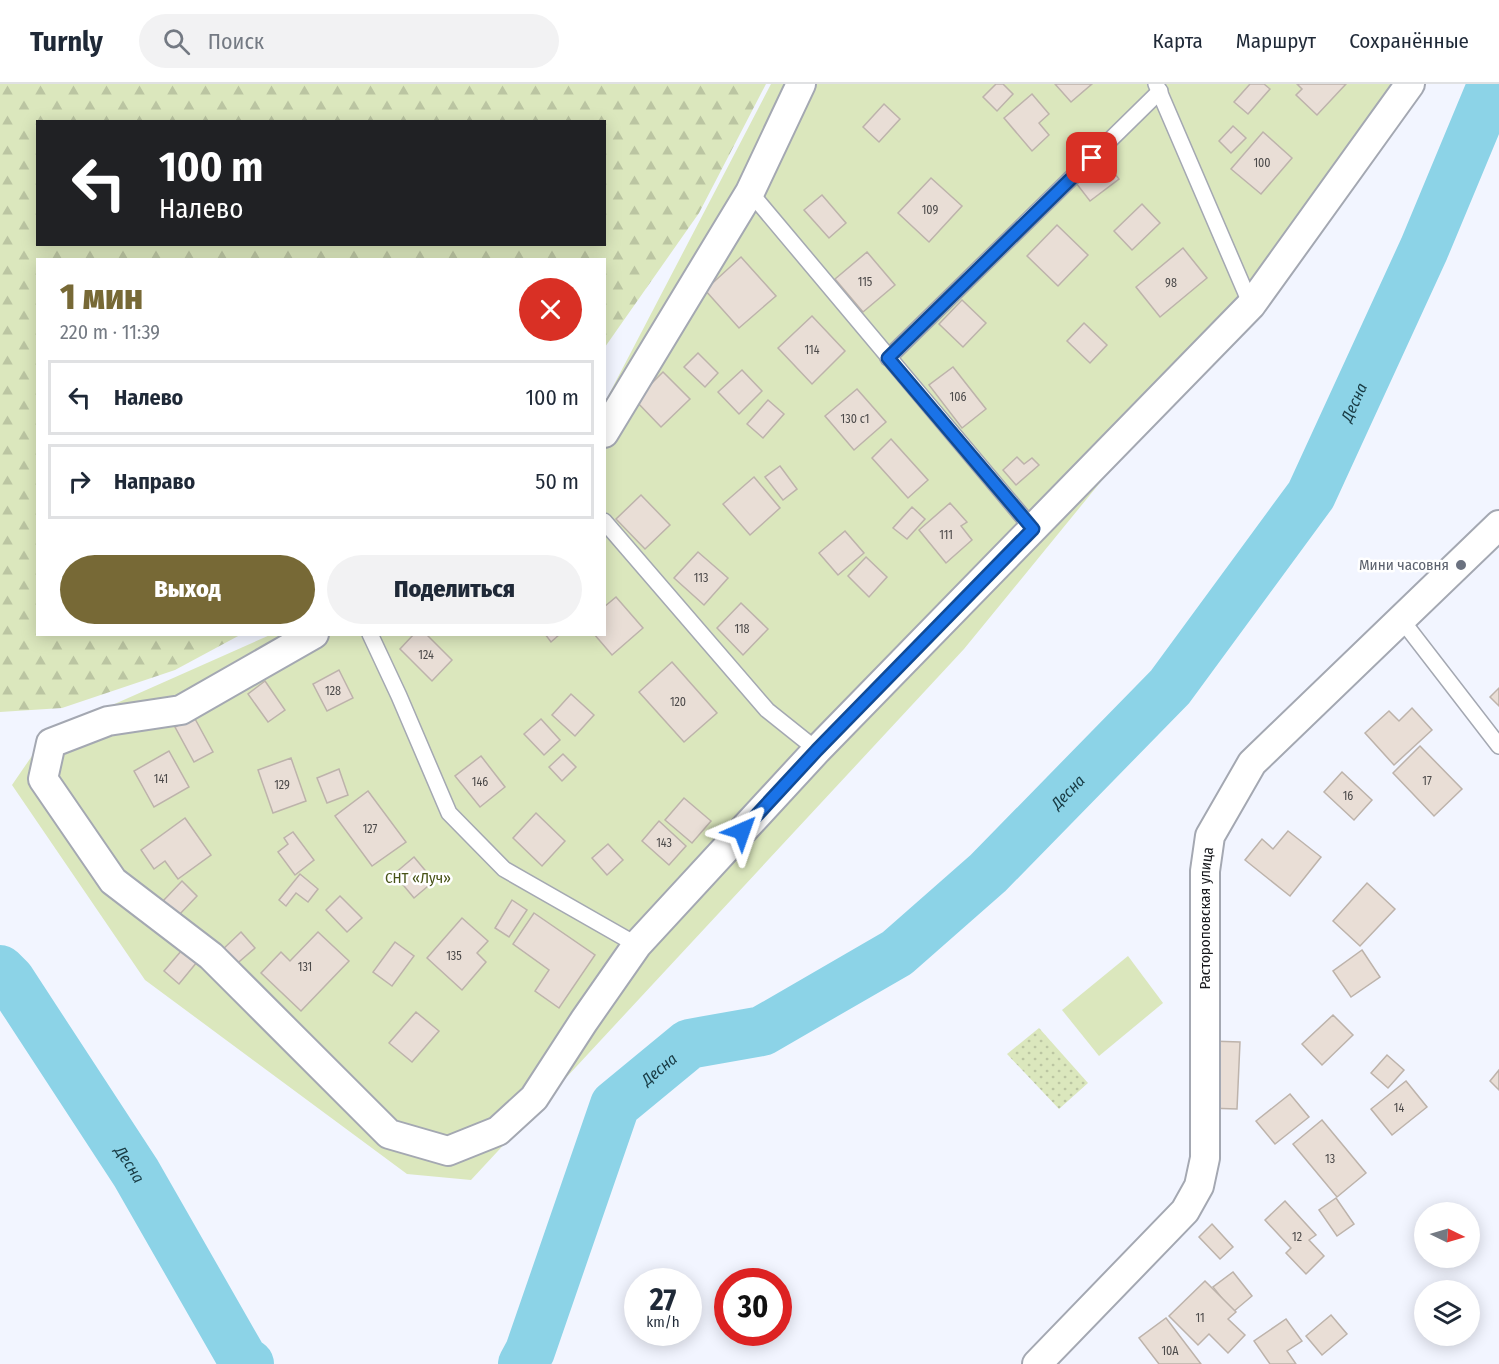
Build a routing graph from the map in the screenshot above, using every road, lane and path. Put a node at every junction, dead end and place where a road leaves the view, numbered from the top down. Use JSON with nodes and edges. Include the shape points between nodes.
{"nodes":[{"id":1,"x":801,"y":84,"type":"edge"},
{"id":2,"x":1410,"y":84,"type":"edge"},
{"id":3,"x":1158,"y":88,"type":"edge"},
{"id":4,"x":750,"y":192,"type":"junction"},
{"id":5,"x":1251,"y":305,"type":"junction"},
{"id":6,"x":888,"y":358,"type":"junction"},
{"id":7,"x":606,"y":431,"type":"edge"},
{"id":8,"x":606,"y":523,"type":"edge"},
{"id":9,"x":1499,"y":525,"type":"edge"},
{"id":10,"x":1033,"y":529,"type":"junction"},
{"id":11,"x":1401,"y":619,"type":"junction"},
{"id":12,"x":310,"y":636,"type":"edge"},
{"id":13,"x":371,"y":636,"type":"edge"},
{"id":14,"x":1499,"y":746,"type":"edge"},
{"id":15,"x":817,"y":750,"type":"junction"},
{"id":16,"x":637,"y":945,"type":"junction"},
{"id":17,"x":1037,"y":1364,"type":"edge"}],
"edges":[{"from":1,"to":4,"type":"street"},
{"from":2,"to":5,"type":"street"},
{"from":3,"to":5,"type":"lane"},
{"from":3,"to":6,"type":"lane"},
{"from":4,"to":6,"type":"lane"},
{"from":4,"to":7,"type":"street"},
{"from":5,"to":10,"type":"street"},
{"from":6,"to":10,"type":"lane"},
{"from":8,"to":15,"type":"lane","via":[[767,710]]},
{"from":9,"to":11,"type":"street","name":"Растороповская улица"},
{"from":10,"to":15,"type":"street"},
{"from":11,"to":14,"type":"lane"},
{"from":11,"to":17,"type":"street","name":"Растороповская улица","via":[[1252,763],[1210,836],[1205,871],[1205,1158],[1199,1186],[1185,1211]]},
{"from":12,"to":16,"type":"street","via":[[181,710],[108,721],[51,743],[43,779],[113,881],[211,956],[389,1134],[448,1151],[498,1131],[534,1098]]},
{"from":13,"to":16,"type":"lane","via":[[449,813],[504,869]]},
{"from":15,"to":16,"type":"street"}]}
